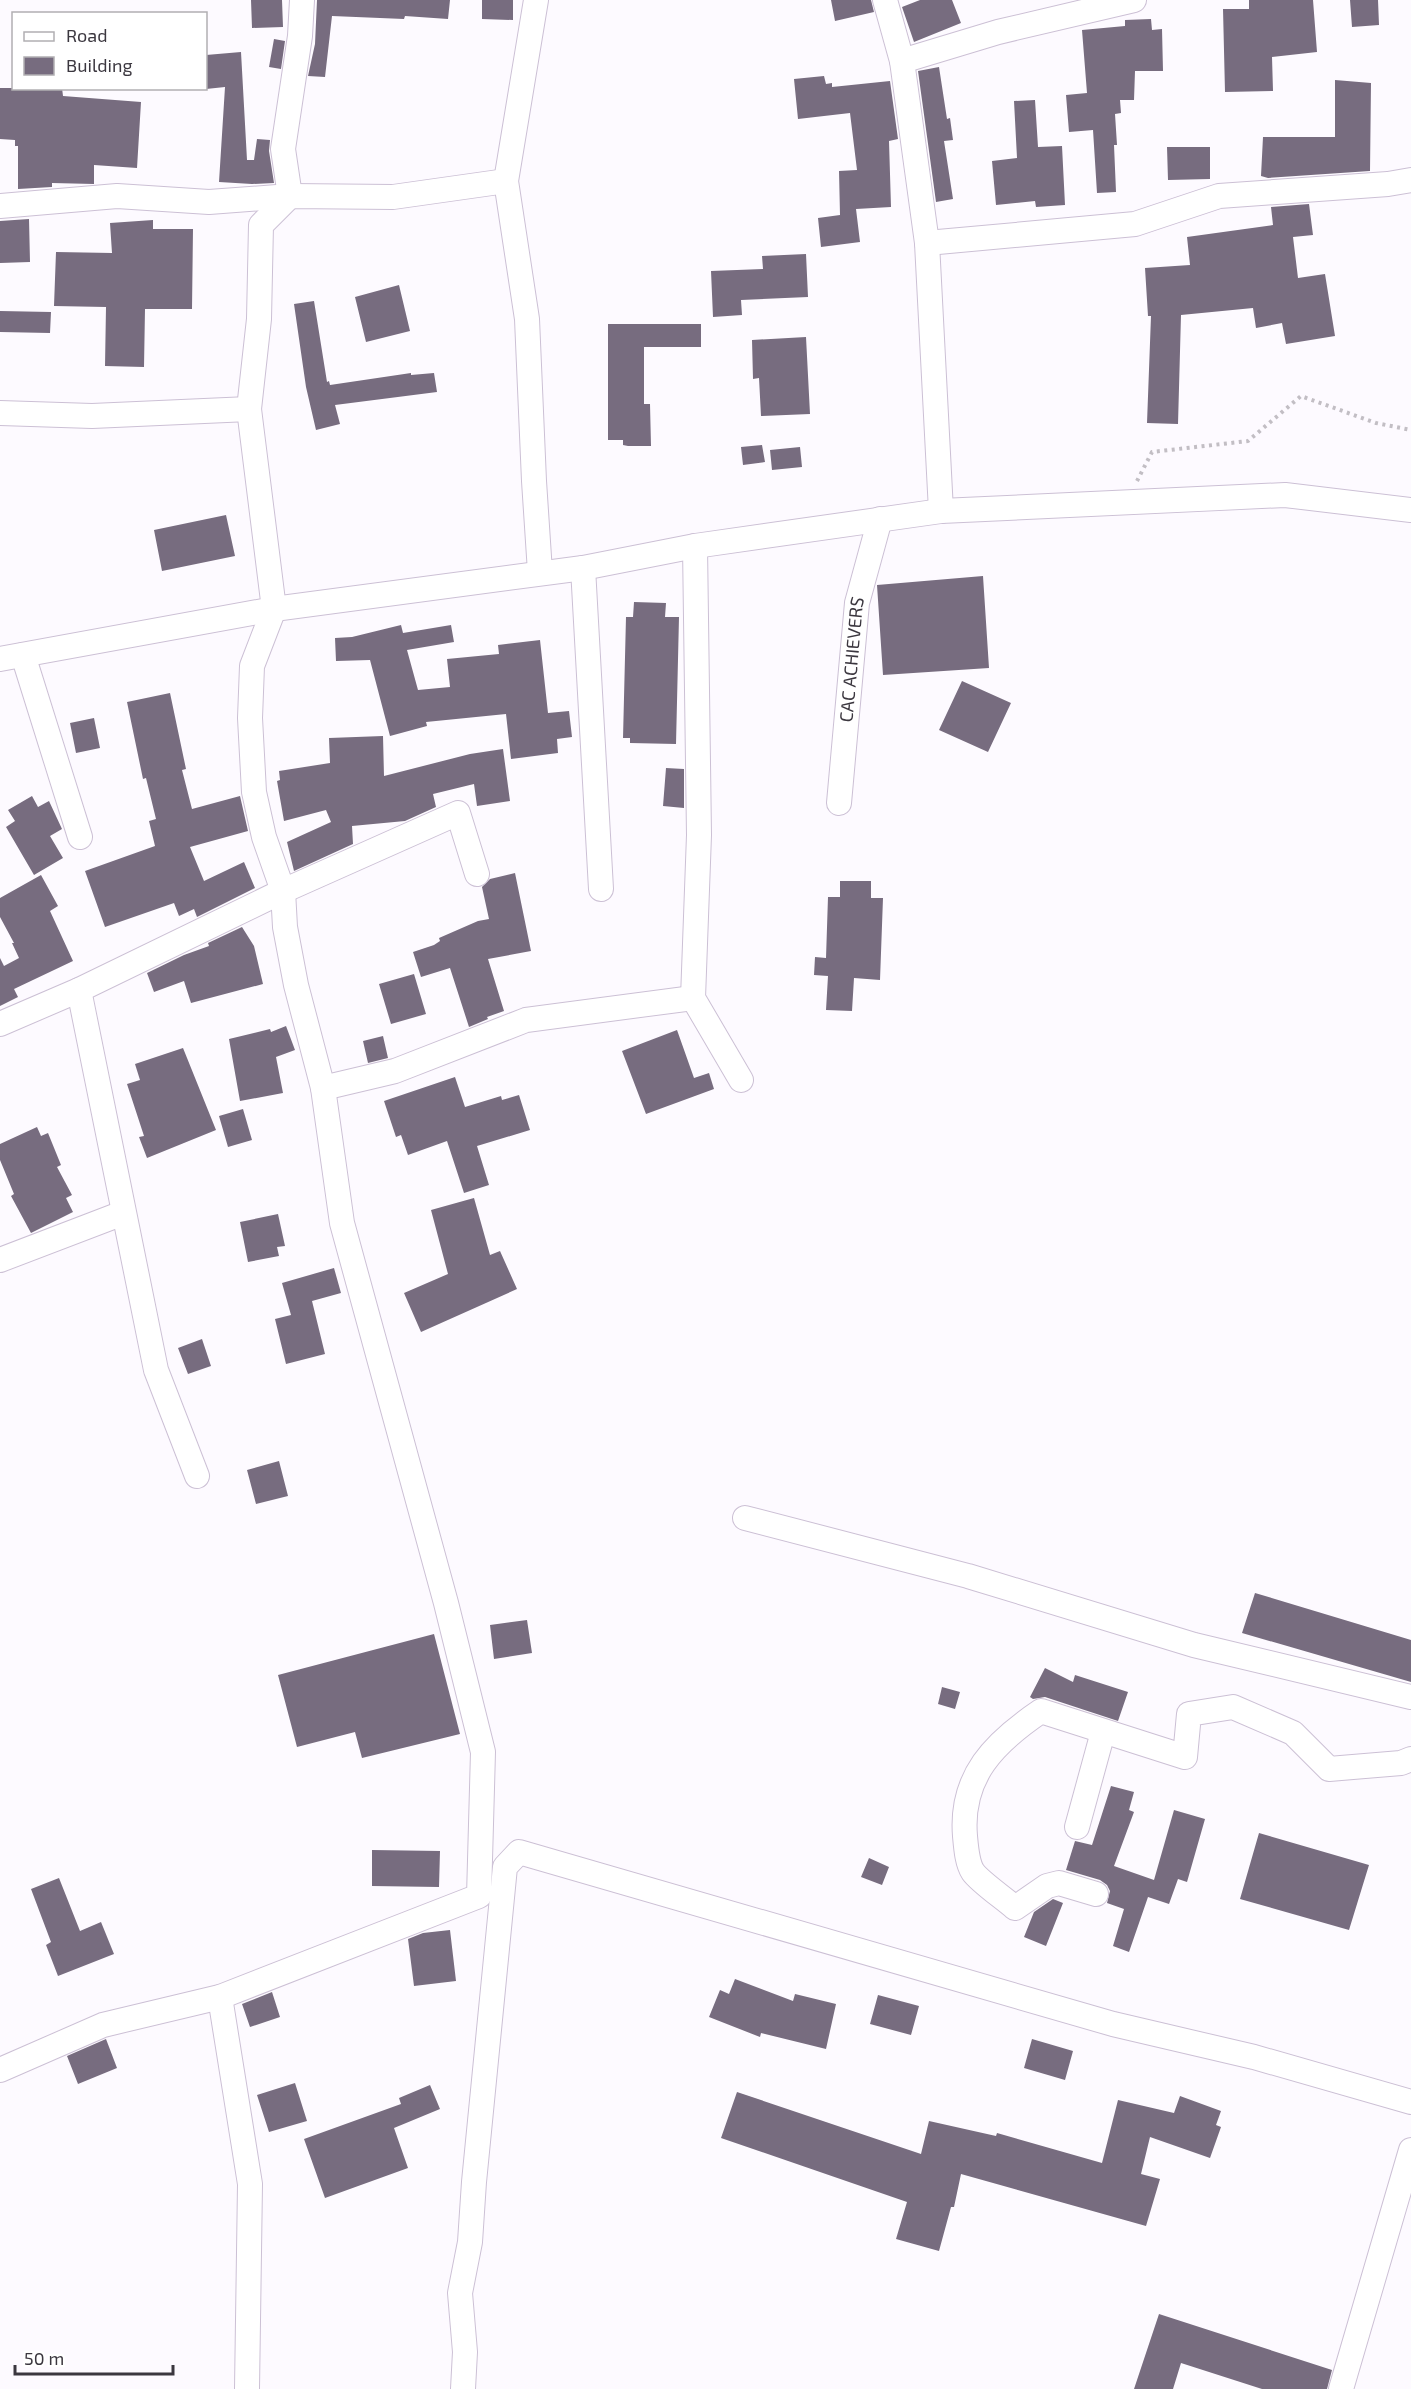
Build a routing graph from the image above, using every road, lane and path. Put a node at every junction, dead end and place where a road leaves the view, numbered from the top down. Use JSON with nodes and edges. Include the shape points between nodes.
{"nodes":[{"id":1,"x":302,"y":0,"type":"edge"},
{"id":2,"x":536,"y":0,"type":"edge"},
{"id":3,"x":885,"y":0,"type":"edge"},
{"id":4,"x":1134,"y":0,"type":"edge"},
{"id":5,"x":902,"y":61,"type":"junction"},
{"id":6,"x":1411,"y":180,"type":"edge"},
{"id":7,"x":506,"y":181,"type":"junction"},
{"id":8,"x":290,"y":196,"type":"junction"},
{"id":9,"x":0,"y":206,"type":"edge"},
{"id":10,"x":927,"y":243,"type":"junction"},
{"id":11,"x":249,"y":409,"type":"junction"},
{"id":12,"x":0,"y":412,"type":"edge"},
{"id":13,"x":1411,"y":430,"type":"edge"},
{"id":14,"x":1126,"y":503,"type":"junction"},
{"id":15,"x":1411,"y":510,"type":"edge"},
{"id":16,"x":941,"y":511,"type":"junction"},
{"id":17,"x":880,"y":519,"type":"junction"},
{"id":18,"x":695,"y":546,"type":"junction"},
{"id":19,"x":584,"y":568,"type":"junction"},
{"id":20,"x":540,"y":573,"type":"junction"},
{"id":21,"x":274,"y":609,"type":"junction"},
{"id":22,"x":11,"y":657,"type":"edge"},
{"id":23,"x":838,"y":803,"type":"dead end"},
{"id":24,"x":80,"y":837,"type":"dead end"},
{"id":25,"x":477,"y":874,"type":"dead end"},
{"id":26,"x":601,"y":889,"type":"dead end"},
{"id":27,"x":283,"y":891,"type":"junction"},
{"id":28,"x":79,"y":990,"type":"junction"},
{"id":29,"x":693,"y":998,"type":"junction"},
{"id":30,"x":0,"y":1024,"type":"edge"},
{"id":31,"x":741,"y":1080,"type":"dead end"},
{"id":32,"x":323,"y":1088,"type":"junction"},
{"id":33,"x":123,"y":1213,"type":"junction"},
{"id":34,"x":0,"y":1260,"type":"edge"},
{"id":35,"x":197,"y":1476,"type":"dead end"},
{"id":36,"x":745,"y":1518,"type":"dead end"},
{"id":37,"x":1411,"y":1697,"type":"edge"},
{"id":38,"x":1102,"y":1732,"type":"junction"},
{"id":39,"x":1411,"y":1759,"type":"edge"},
{"id":40,"x":1077,"y":1827,"type":"dead end"},
{"id":41,"x":1096,"y":1894,"type":"dead end"},
{"id":42,"x":220,"y":1997,"type":"junction"},
{"id":43,"x":1,"y":2068,"type":"edge"},
{"id":44,"x":1411,"y":2102,"type":"edge"},
{"id":45,"x":1411,"y":2150,"type":"edge"},
{"id":46,"x":247,"y":2389,"type":"edge"},
{"id":47,"x":463,"y":2389,"type":"edge"},
{"id":48,"x":1341,"y":2389,"type":"edge"}],
"edges":[{"from":1,"to":8,"type":"street","via":[[283,150]]},
{"from":2,"to":7,"type":"street"},
{"from":3,"to":5,"type":"street"},
{"from":4,"to":5,"type":"street","via":[[999,32]]},
{"from":5,"to":10,"type":"street"},
{"from":6,"to":10,"type":"street","via":[[1219,196],[1135,225]]},
{"from":7,"to":8,"type":"street","via":[[393,197]]},
{"from":7,"to":20,"type":"street","via":[[527,319]]},
{"from":8,"to":9,"type":"street","via":[[208,202],[117,196]]},
{"from":8,"to":11,"type":"street","via":[[261,225],[259,319]]},
{"from":10,"to":16,"type":"street"},
{"from":11,"to":12,"type":"street","via":[[92,416]]},
{"from":11,"to":21,"type":"street"},
{"from":13,"to":14,"type":"path","via":[[1376,423],[1302,396],[1248,441],[1152,452]]},
{"from":14,"to":15,"type":"street","via":[[1285,495]]},
{"from":14,"to":16,"type":"street"},
{"from":16,"to":17,"type":"street"},
{"from":17,"to":18,"type":"street"},
{"from":17,"to":23,"type":"street","name":"CAC ACHIEVERS","via":[[857,603]]},
{"from":18,"to":19,"type":"street"},
{"from":18,"to":29,"type":"street","via":[[699,835]]},
{"from":19,"to":20,"type":"street"},
{"from":19,"to":26,"type":"street"},
{"from":20,"to":21,"type":"street"},
{"from":21,"to":22,"type":"street"},
{"from":21,"to":27,"type":"street","via":[[252,666],[250,718],[254,792],[264,837]]},
{"from":22,"to":24,"type":"street"},
{"from":25,"to":27,"type":"street","via":[[458,813]]},
{"from":27,"to":28,"type":"street"},
{"from":27,"to":32,"type":"street","via":[[296,985]]},
{"from":28,"to":30,"type":"street"},
{"from":28,"to":33,"type":"street"},
{"from":29,"to":31,"type":"street"},
{"from":29,"to":32,"type":"street","via":[[526,1020],[395,1071]]},
{"from":32,"to":42,"type":"street","via":[[342,1223],[483,1752],[478,1896]]},
{"from":33,"to":34,"type":"street"},
{"from":33,"to":35,"type":"street","via":[[156,1370]]},
{"from":36,"to":37,"type":"street","via":[[968,1576],[1194,1645]]},
{"from":38,"to":39,"type":"street","via":[[1185,1757],[1189,1714],[1233,1707],[1293,1733],[1329,1769]]},
{"from":38,"to":40,"type":"street"},
{"from":38,"to":41,"type":"street","via":[[1041,1711],[1015,1728],[989,1755],[968,1789],[964,1822],[966,1851],[973,1872],[1015,1908],[1047,1886],[1059,1883]]},
{"from":42,"to":43,"type":"street","via":[[103,2025]]},
{"from":42,"to":46,"type":"street","via":[[250,2184]]},
{"from":44,"to":47,"type":"street","via":[[1254,2057],[1113,2024],[519,1852],[505,1867],[470,2242],[460,2293],[465,2352]]},
{"from":45,"to":48,"type":"street"}]}
